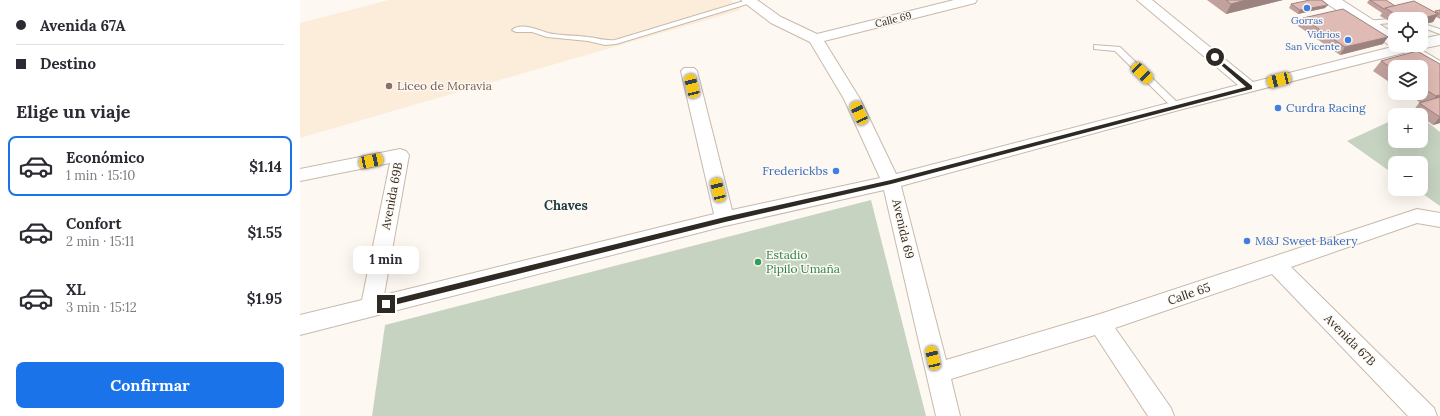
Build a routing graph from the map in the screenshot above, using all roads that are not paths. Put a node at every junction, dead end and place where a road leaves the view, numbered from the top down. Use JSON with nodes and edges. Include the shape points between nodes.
{"nodes":[{"id":1,"x":1144,"y":0,"type":"edge"},
{"id":2,"x":1331,"y":0,"type":"edge"},
{"id":3,"x":749,"y":1,"type":"edge"},
{"id":4,"x":960,"y":1,"type":"edge"},
{"id":5,"x":1388,"y":21,"type":"edge"},
{"id":6,"x":1367,"y":23,"type":"junction"},
{"id":7,"x":1428,"y":27,"type":"edge"},
{"id":8,"x":516,"y":30,"type":"dead end"},
{"id":9,"x":1440,"y":32,"type":"edge"},
{"id":10,"x":1388,"y":34,"type":"edge"},
{"id":11,"x":815,"y":39,"type":"junction"},
{"id":12,"x":1440,"y":40,"type":"edge"},
{"id":13,"x":1428,"y":42,"type":"edge"},
{"id":14,"x":1097,"y":47,"type":"dead end"},
{"id":15,"x":1388,"y":50,"type":"edge"},
{"id":16,"x":1417,"y":52,"type":"edge"},
{"id":17,"x":1440,"y":69,"type":"edge"},
{"id":18,"x":689,"y":71,"type":"dead end"},
{"id":19,"x":1250,"y":87,"type":"junction"},
{"id":20,"x":1176,"y":106,"type":"junction"},
{"id":21,"x":300,"y":175,"type":"edge"},
{"id":22,"x":891,"y":182,"type":"junction"},
{"id":23,"x":725,"y":219,"type":"junction"},
{"id":24,"x":1440,"y":220,"type":"edge"},
{"id":25,"x":1276,"y":265,"type":"junction"},
{"id":26,"x":371,"y":308,"type":"junction"},
{"id":27,"x":1100,"y":324,"type":"junction"},
{"id":28,"x":300,"y":326,"type":"edge"},
{"id":29,"x":937,"y":373,"type":"junction"},
{"id":30,"x":948,"y":416,"type":"edge"},
{"id":31,"x":1162,"y":416,"type":"edge"},
{"id":32,"x":1425,"y":416,"type":"edge"}],
"edges":[{"from":1,"to":19,"type":"street"},
{"from":2,"to":6,"type":"main road"},
{"from":3,"to":8,"type":"lane","via":[[616,42],[605,43],[547,35],[533,30]]},
{"from":3,"to":11,"type":"street","via":[[776,20]]},
{"from":4,"to":11,"type":"street","name":"Calle 69"},
{"from":5,"to":6,"type":"lane"},
{"from":6,"to":10,"type":"main road"},
{"from":7,"to":9,"type":"lane"},
{"from":11,"to":22,"type":"street","name":"Avenida 69","via":[[852,99]]},
{"from":12,"to":13,"type":"main road"},
{"from":14,"to":20,"type":"lane","via":[[1117,49]]},
{"from":15,"to":19,"type":"street"},
{"from":16,"to":17,"type":"main road"},
{"from":18,"to":23,"type":"street"},
{"from":19,"to":20,"type":"street"},
{"from":20,"to":22,"type":"street"},
{"from":21,"to":26,"type":"street","name":"Avenida 69B","via":[[400,155]]},
{"from":22,"to":23,"type":"street"},
{"from":22,"to":29,"type":"street","name":"Avenida 69"},
{"from":23,"to":26,"type":"street"},
{"from":24,"to":25,"type":"street","name":"Calle 65","via":[[1417,216]]},
{"from":25,"to":27,"type":"street","name":"Calle 65"},
{"from":25,"to":32,"type":"street","name":"Avenida 67B"},
{"from":26,"to":28,"type":"street"},
{"from":27,"to":29,"type":"street","name":"Calle 65"},
{"from":27,"to":31,"type":"street"},
{"from":29,"to":30,"type":"street","name":"Avenida 69"}]}
